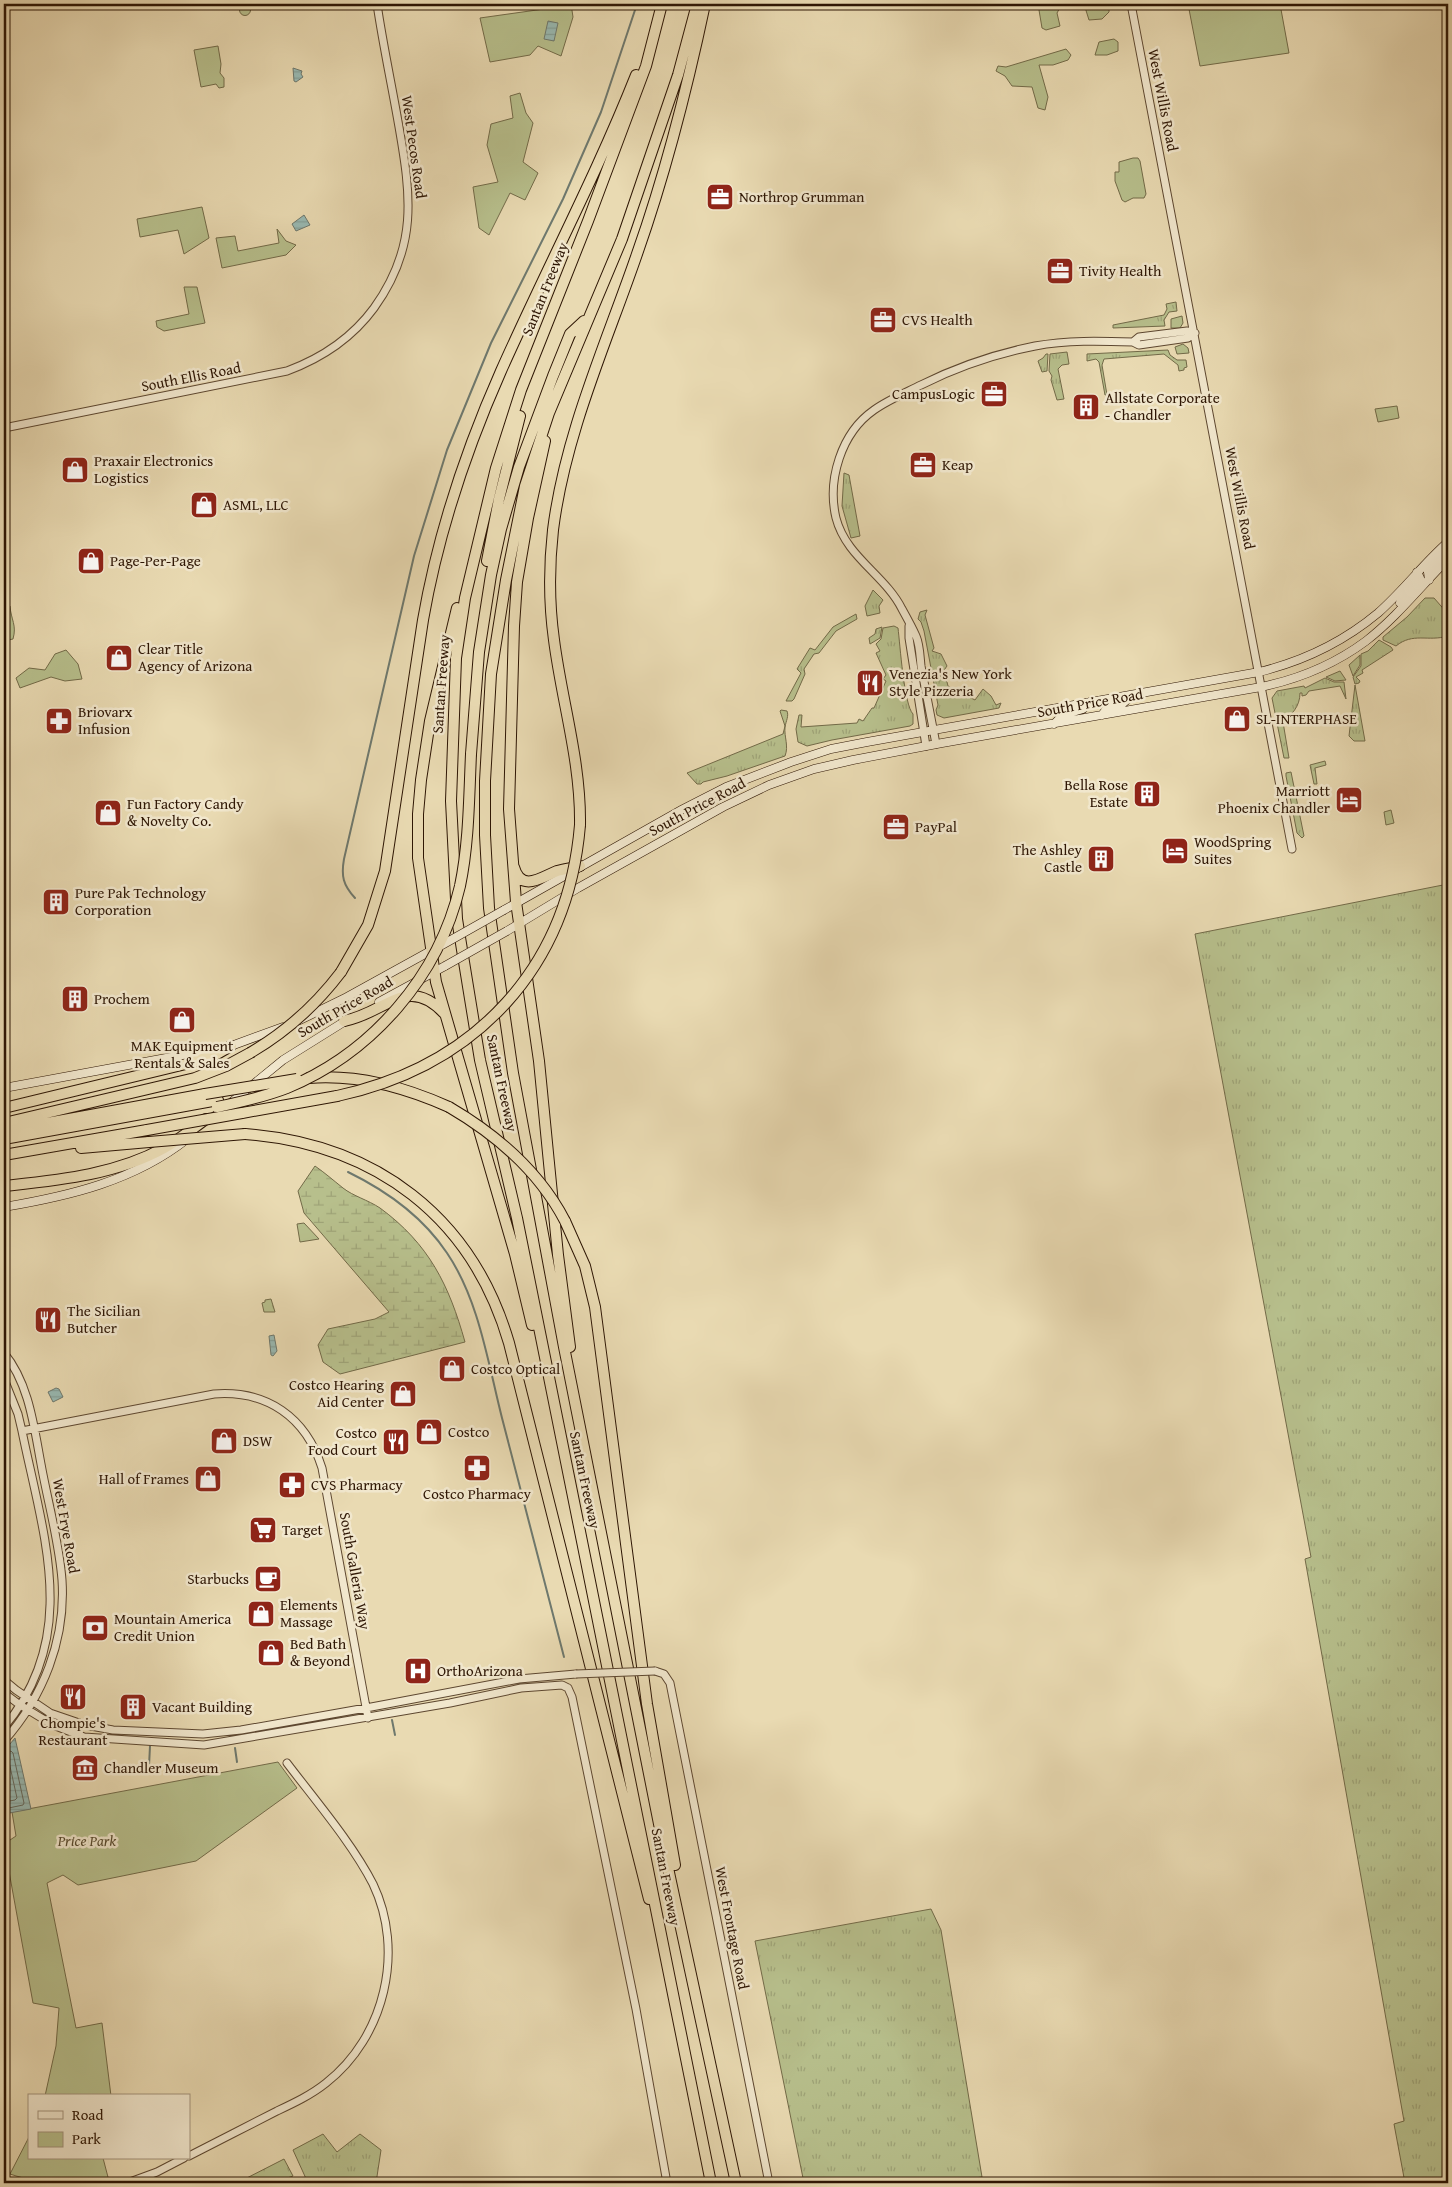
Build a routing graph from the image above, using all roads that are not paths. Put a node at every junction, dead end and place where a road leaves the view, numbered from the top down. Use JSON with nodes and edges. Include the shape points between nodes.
{"nodes":[{"id":1,"x":377,"y":4,"type":"edge"},
{"id":2,"x":662,"y":4,"type":"edge"},
{"id":3,"x":697,"y":4,"type":"edge"},
{"id":4,"x":705,"y":4,"type":"edge"},
{"id":5,"x":1131,"y":4,"type":"edge"},
{"id":6,"x":368,"y":316,"type":"joint"},
{"id":7,"x":588,"y":316,"type":"junction"},
{"id":8,"x":1195,"y":333,"type":"junction"},
{"id":9,"x":535,"y":355,"type":"junction"},
{"id":10,"x":549,"y":414,"type":"junction"},
{"id":11,"x":4,"y":428,"type":"edge"},
{"id":12,"x":496,"y":468,"type":"junction"},
{"id":13,"x":1448,"y":542,"type":"edge"},
{"id":14,"x":1448,"y":550,"type":"edge"},
{"id":15,"x":1448,"y":559,"type":"edge"},
{"id":16,"x":1418,"y":572,"type":"junction"},
{"id":17,"x":1429,"y":580,"type":"junction"},
{"id":18,"x":1385,"y":625,"type":"junction"},
{"id":19,"x":909,"y":626,"type":"junction"},
{"id":20,"x":1259,"y":672,"type":"junction"},
{"id":21,"x":1262,"y":687,"type":"junction"},
{"id":22,"x":1135,"y":694,"type":"junction"},
{"id":23,"x":1090,"y":702,"type":"junction"},
{"id":24,"x":1102,"y":715,"type":"junction"},
{"id":25,"x":1054,"y":724,"type":"junction"},
{"id":26,"x":933,"y":730,"type":"junction"},
{"id":27,"x":924,"y":731,"type":"junction"},
{"id":28,"x":936,"y":744,"type":"junction"},
{"id":29,"x":926,"y":746,"type":"junction"},
{"id":30,"x":468,"y":754,"type":"junction"},
{"id":31,"x":1292,"y":849,"type":"dead end"},
{"id":32,"x":512,"y":861,"type":"junction"},
{"id":33,"x":580,"y":866,"type":"junction"},
{"id":34,"x":516,"y":902,"type":"junction"},
{"id":35,"x":519,"y":924,"type":"junction"},
{"id":36,"x":431,"y":951,"type":"junction"},
{"id":37,"x":434,"y":971,"type":"junction"},
{"id":38,"x":446,"y":1016,"type":"junction"},
{"id":39,"x":344,"y":1022,"type":"junction"},
{"id":40,"x":231,"y":1046,"type":"junction"},
{"id":41,"x":4,"y":1088,"type":"edge"},
{"id":42,"x":237,"y":1097,"type":"junction"},
{"id":43,"x":218,"y":1103,"type":"junction"},
{"id":44,"x":4,"y":1108,"type":"edge"},
{"id":45,"x":4,"y":1123,"type":"edge"},
{"id":46,"x":4,"y":1131,"type":"edge"},
{"id":47,"x":4,"y":1139,"type":"edge"},
{"id":48,"x":4,"y":1146,"type":"edge"},
{"id":49,"x":8,"y":1154,"type":"edge"},
{"id":50,"x":4,"y":1186,"type":"edge"},
{"id":51,"x":4,"y":1207,"type":"edge"},
{"id":52,"x":4,"y":1353,"type":"edge"},
{"id":53,"x":4,"y":1379,"type":"edge"},
{"id":54,"x":579,"y":1418,"type":"junction"},
{"id":55,"x":34,"y":1429,"type":"junction"},
{"id":56,"x":22,"y":1431,"type":"junction"},
{"id":57,"x":565,"y":1459,"type":"junction"},
{"id":58,"x":576,"y":1674,"type":"junction"},
{"id":59,"x":4,"y":1680,"type":"edge"},
{"id":60,"x":568,"y":1688,"type":"junction"},
{"id":61,"x":4,"y":1693,"type":"edge"},
{"id":62,"x":22,"y":1701,"type":"junction"},
{"id":63,"x":31,"y":1706,"type":"junction"},
{"id":64,"x":366,"y":1708,"type":"junction"},
{"id":65,"x":368,"y":1718,"type":"junction"},
{"id":66,"x":4,"y":1728,"type":"edge"},
{"id":67,"x":4,"y":1741,"type":"edge"},
{"id":68,"x":287,"y":1763,"type":"dead end"},
{"id":69,"x":667,"y":1966,"type":"junction"},
{"id":70,"x":706,"y":2038,"type":"junction"},
{"id":71,"x":190,"y":2155,"type":"edge"},
{"id":72,"x":180,"y":2160,"type":"edge"},
{"id":73,"x":4,"y":2180,"type":"edge"},
{"id":74,"x":13,"y":2183,"type":"edge"},
{"id":75,"x":127,"y":2183,"type":"edge"},
{"id":76,"x":667,"y":2183,"type":"edge"},
{"id":77,"x":711,"y":2183,"type":"edge"},
{"id":78,"x":736,"y":2183,"type":"edge"},
{"id":79,"x":769,"y":2183,"type":"edge"}],
"edges":[{"from":1,"to":6,"type":"street","name":"West Pecos Road","via":[[403,148],[409,201],[407,227],[398,263]]},
{"from":2,"to":9,"type":"highway","name":"Santan Freeway","via":[[646,66]]},
{"from":2,"to":45,"type":"highway","bridge":true,"via":[[619,116],[501,370],[457,487],[427,598],[385,871],[368,925],[341,972],[317,1002],[292,1025],[226,1066],[195,1078]]},
{"from":3,"to":7,"type":"highway","name":"Santan Freeway","via":[[678,74],[622,239]]},
{"from":4,"to":49,"type":"highway","bridge":true,"via":[[670,152],[560,482],[551,558],[552,616],[578,770],[580,825],[576,860],[559,918],[537,961],[508,1000],[481,1028],[441,1057],[380,1085],[337,1096]]},
{"from":5,"to":8,"type":"street","name":"West Willis Road"},
{"from":6,"to":11,"type":"street","name":"South Ellis Road","via":[[334,347],[305,364],[280,373]]},
{"from":7,"to":10,"type":"highway","name":"Santan Freeway"},
{"from":7,"to":30,"type":"highway","via":[[570,334],[527,442],[506,509],[480,639]]},
{"from":8,"to":19,"type":"street","via":[[1187,331],[1139,337],[1133,342],[1058,343],[983,359],[889,401],[874,410],[854,430],[837,462],[833,491],[836,520],[854,554],[895,597]]},
{"from":8,"to":20,"type":"street","name":"West Willis Road"},
{"from":9,"to":12,"type":"highway","name":"Santan Freeway"},
{"from":9,"to":30,"type":"highway","via":[[499,499],[480,600],[472,651]]},
{"from":10,"to":32,"type":"highway","via":[[517,582],[509,770]]},
{"from":10,"to":54,"type":"highway","name":"Santan Freeway","via":[[525,486],[491,674],[485,781],[486,835],[489,908],[513,1073]]},
{"from":12,"to":36,"type":"highway","via":[[481,504],[430,721],[421,780],[417,842]]},
{"from":12,"to":57,"type":"highway","name":"Santan Freeway","via":[[465,598],[456,658],[451,801],[456,910],[480,1060],[517,1218]]},
{"from":13,"to":16,"type":"main road","name":"South Price Road"},
{"from":14,"to":17,"type":"main road","via":[[1428,572]]},
{"from":15,"to":17,"type":"main road","name":"South Price Road"},
{"from":16,"to":18,"type":"main road","via":[[1420,578]]},
{"from":16,"to":20,"type":"main road","name":"South Price Road","via":[[1379,612],[1345,637],[1309,657]]},
{"from":17,"to":18,"type":"main road","name":"South Price Road"},
{"from":18,"to":21,"type":"main road","name":"South Price Road","via":[[1332,663]]},
{"from":19,"to":26,"type":"street","via":[[916,637]]},
{"from":19,"to":27,"type":"street"},
{"from":20,"to":21,"type":"street","name":"West Willis Road"},
{"from":20,"to":22,"type":"main road","name":"South Price Road"},
{"from":21,"to":24,"type":"main road","name":"South Price Road"},
{"from":21,"to":31,"type":"street","name":"West Willis Road"},
{"from":22,"to":23,"type":"main road","name":"South Price Road"},
{"from":22,"to":24,"type":"main road","via":[[1121,705],[1108,707]]},
{"from":23,"to":25,"type":"main road","via":[[1083,709],[1062,715]]},
{"from":23,"to":26,"type":"main road","name":"South Price Road"},
{"from":24,"to":25,"type":"main road","name":"South Price Road"},
{"from":25,"to":28,"type":"main road","name":"South Price Road"},
{"from":26,"to":27,"type":"main road","name":"South Price Road"},
{"from":26,"to":28,"type":"street"},
{"from":27,"to":29,"type":"street"},
{"from":27,"to":33,"type":"main road","name":"South Price Road","via":[[831,749],[741,780]]},
{"from":28,"to":29,"type":"main road","name":"South Price Road"},
{"from":29,"to":35,"type":"main road","name":"South Price Road","via":[[834,764],[746,796]]},
{"from":30,"to":43,"type":"highway","bridge":true,"via":[[454,886],[435,940],[413,978],[376,1023],[333,1057],[270,1088]]},
{"from":32,"to":33,"type":"highway","via":[[517,875],[533,882]]},
{"from":32,"to":34,"type":"highway"},
{"from":33,"to":34,"type":"main road","name":"South Price Road"},
{"from":34,"to":35,"type":"highway"},
{"from":34,"to":36,"type":"main road","name":"South Price Road","bridge":true},
{"from":35,"to":37,"type":"main road","name":"South Price Road","bridge":true},
{"from":35,"to":54,"type":"highway","via":[[539,1061],[558,1255]]},
{"from":36,"to":37,"type":"highway"},
{"from":36,"to":40,"type":"main road","name":"South Price Road","via":[[316,1013]]},
{"from":37,"to":38,"type":"highway"},
{"from":37,"to":39,"type":"main road","name":"South Price Road"},
{"from":38,"to":39,"type":"highway","via":[[433,1002],[415,995]]},
{"from":38,"to":57,"type":"highway","via":[[515,1254]]},
{"from":39,"to":42,"type":"main road","name":"South Price Road","via":[[283,1060]]},
{"from":40,"to":41,"type":"main road","name":"South Price Road"},
{"from":40,"to":44,"type":"highway","via":[[190,1063]]},
{"from":42,"to":50,"type":"highway","via":[[175,1142],[139,1160],[80,1176]]},
{"from":42,"to":51,"type":"main road","name":"South Price Road","via":[[181,1144],[132,1172],[96,1187]]},
{"from":43,"to":47,"type":"highway"},
{"from":43,"to":48,"type":"highway"},
{"from":46,"to":70,"type":"highway","bridge":true,"via":[[205,1094],[329,1076],[367,1080],[405,1090],[448,1107],[482,1127],[538,1180],[565,1221],[585,1266],[595,1306],[658,1770]]},
{"from":49,"to":69,"type":"highway","bridge":true,"via":[[245,1134],[296,1141],[325,1148],[386,1177],[416,1198],[467,1253],[489,1291],[509,1343]]},
{"from":52,"to":55,"type":"street","name":"West Frye Road","via":[[20,1380]]},
{"from":53,"to":56,"type":"street","name":"West Frye Road"},
{"from":54,"to":70,"type":"highway","name":"Santan Freeway","via":[[685,1950]]},
{"from":55,"to":56,"type":"street","name":"South Galleria Way"},
{"from":55,"to":63,"type":"street","name":"West Frye Road","via":[[57,1548],[62,1592],[54,1652]]},
{"from":55,"to":64,"type":"street","name":"South Galleria Way","via":[[220,1394],[246,1395],[283,1411],[293,1419],[312,1443],[325,1480]]},
{"from":56,"to":62,"type":"street","name":"West Frye Road","via":[[48,1558],[51,1596],[45,1648]]},
{"from":57,"to":69,"type":"highway","name":"Santan Freeway"},
{"from":58,"to":60,"type":"street"},
{"from":58,"to":64,"type":"street","via":[[519,1678]]},
{"from":58,"to":79,"type":"street","name":"West Frontage Road","bridge":true,"via":[[655,1671],[668,1679]]},
{"from":59,"to":62,"type":"street"},
{"from":60,"to":65,"type":"street","via":[[562,1685],[526,1687]]},
{"from":60,"to":76,"type":"street","via":[[630,1980]]},
{"from":61,"to":62,"type":"street"},
{"from":62,"to":63,"type":"street"},
{"from":62,"to":66,"type":"street","name":"West Frye Road"},
{"from":63,"to":64,"type":"street","via":[[93,1727],[183,1734],[222,1733]]},
{"from":63,"to":65,"type":"street","via":[[70,1733],[84,1737],[204,1744]]},
{"from":63,"to":67,"type":"street","name":"West Frye Road"},
{"from":64,"to":65,"type":"street","name":"South Galleria Way"},
{"from":68,"to":71,"type":"street","via":[[373,1884],[382,1909],[388,1950],[381,2002],[368,2035],[327,2082],[301,2099]]},
{"from":69,"to":77,"type":"highway","name":"Santan Freeway"},
{"from":70,"to":78,"type":"highway","name":"Santan Freeway"},
{"from":72,"to":75,"type":"street"},
{"from":73,"to":74,"type":"street"}]}
